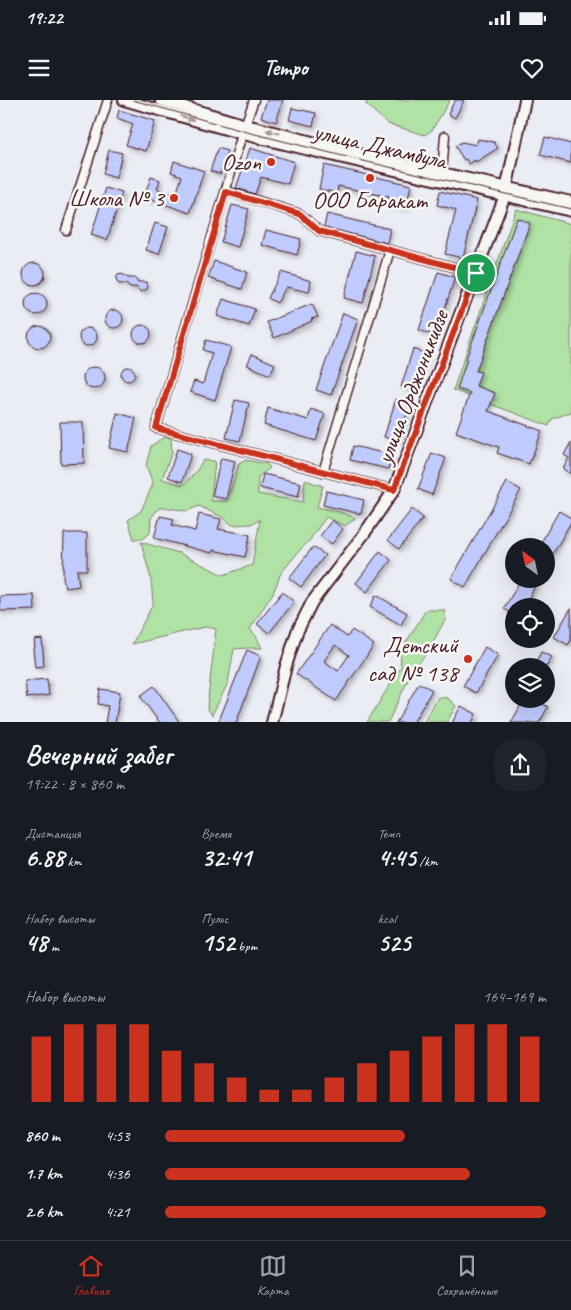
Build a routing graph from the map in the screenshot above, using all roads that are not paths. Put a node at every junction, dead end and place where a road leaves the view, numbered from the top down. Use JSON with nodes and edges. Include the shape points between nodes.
{"nodes":[{"id":1,"x":108,"y":100,"type":"edge"},
{"id":2,"x":124,"y":100,"type":"edge"},
{"id":3,"x":161,"y":100,"type":"edge"},
{"id":4,"x":254,"y":100,"type":"edge"},
{"id":5,"x":525,"y":100,"type":"edge"},
{"id":6,"x":244,"y":129,"type":"junction"},
{"id":7,"x":445,"y":136,"type":"dead end"},
{"id":8,"x":442,"y":173,"type":"junction"},
{"id":9,"x":506,"y":191,"type":"junction"},
{"id":10,"x":226,"y":192,"type":"junction"},
{"id":11,"x":571,"y":202,"type":"edge"},
{"id":12,"x":571,"y":211,"type":"edge"},
{"id":13,"x":66,"y":230,"type":"dead end"},
{"id":14,"x":390,"y":250,"type":"junction"},
{"id":15,"x":476,"y":273,"type":"junction"},
{"id":16,"x":323,"y":472,"type":"junction"},
{"id":17,"x":394,"y":490,"type":"junction"},
{"id":18,"x":272,"y":722,"type":"edge"}],
"edges":[{"from":1,"to":13,"type":"street"},
{"from":2,"to":6,"type":"street","name":"улица Джамбула","one_way":true},
{"from":3,"to":6,"type":"street","name":"улица Джамбула"},
{"from":4,"to":6,"type":"street"},
{"from":5,"to":9,"type":"street","name":"улица Орджоникидзе"},
{"from":8,"to":6,"type":"street","name":"улица Джамбула","one_way":true},
{"from":6,"to":9,"type":"street","name":"улица Джамбула","via":[[326,154]]},
{"from":6,"to":10,"type":"street"},
{"from":7,"to":8,"type":"street"},
{"from":8,"to":9,"type":"street","name":"улица Джамбула"},
{"from":9,"to":11,"type":"street","name":"улица Джамбула"},
{"from":9,"to":12,"type":"street","name":"улица Джамбула"},
{"from":9,"to":15,"type":"street","name":"улица Орджоникидзе"},
{"from":10,"to":14,"type":"street","via":[[300,214],[319,231]]},
{"from":10,"to":16,"type":"street","via":[[156,428]]},
{"from":14,"to":15,"type":"street"},
{"from":14,"to":16,"type":"street"},
{"from":15,"to":17,"type":"street","name":"улица Орджоникидзе"},
{"from":16,"to":17,"type":"street"},
{"from":17,"to":18,"type":"street","name":"улица Орджоникидзе","via":[[312,602],[297,632]]}]}
